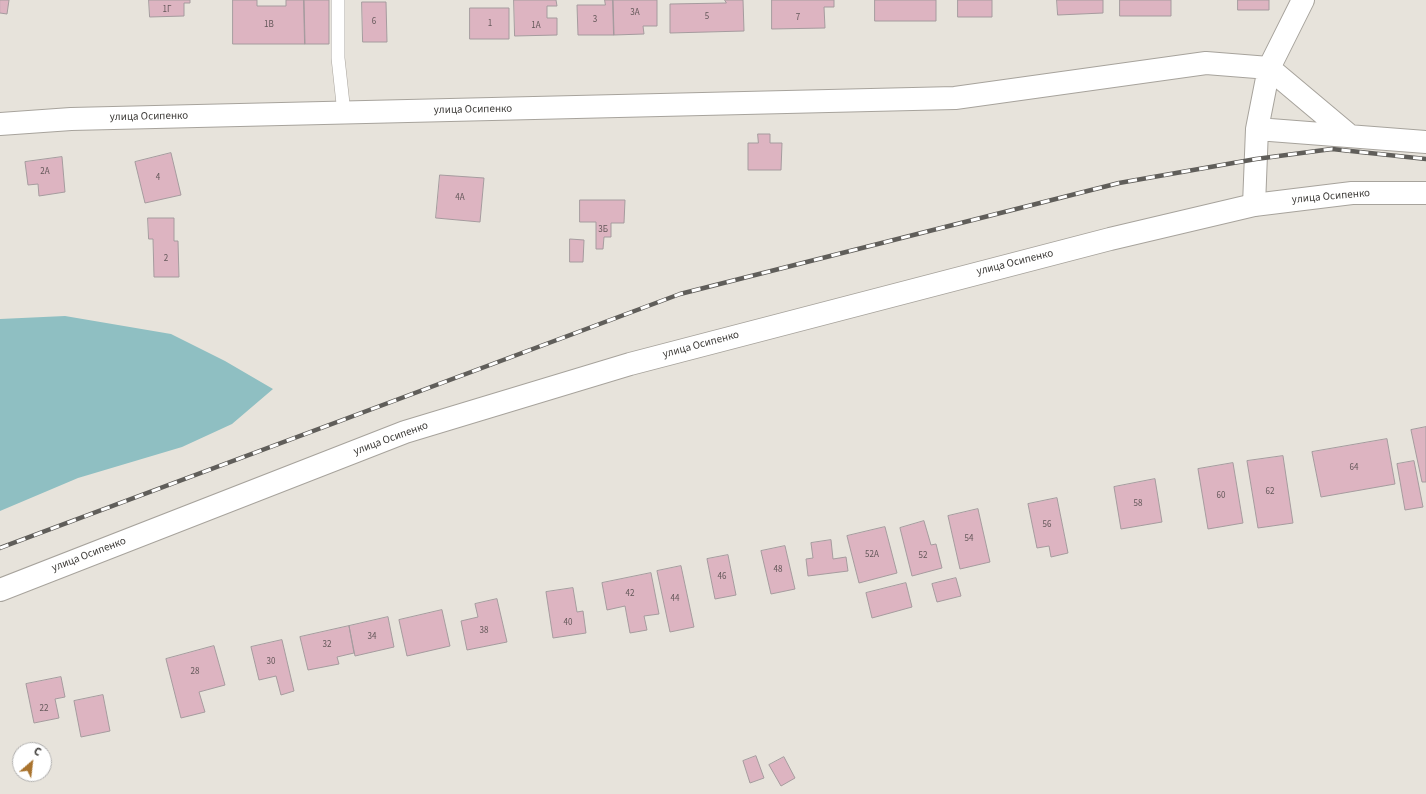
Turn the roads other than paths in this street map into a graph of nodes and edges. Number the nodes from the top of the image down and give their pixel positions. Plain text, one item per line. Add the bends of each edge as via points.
1 (338, 0) edge
2 (1303, 0) edge
3 (1269, 68) junction
4 (344, 113) junction
5 (0, 124) edge
6 (1257, 129) junction
7 (1350, 136) junction
8 (1426, 142) edge
9 (1426, 193) edge
10 (1254, 204) junction
11 (0, 590) edge

1 - 4 lane via 338,58
2 - 3 street
3 - 4 street, улица Осипенко via 1206,64 955,98
3 - 6 street
3 - 7 street
4 - 5 street, улица Осипенко via 71,119
6 - 7 street
6 - 10 street
7 - 8 street
9 - 10 street, улица Осипенко via 1352,193
10 - 11 street, улица Осипенко via 630,364 420,428

